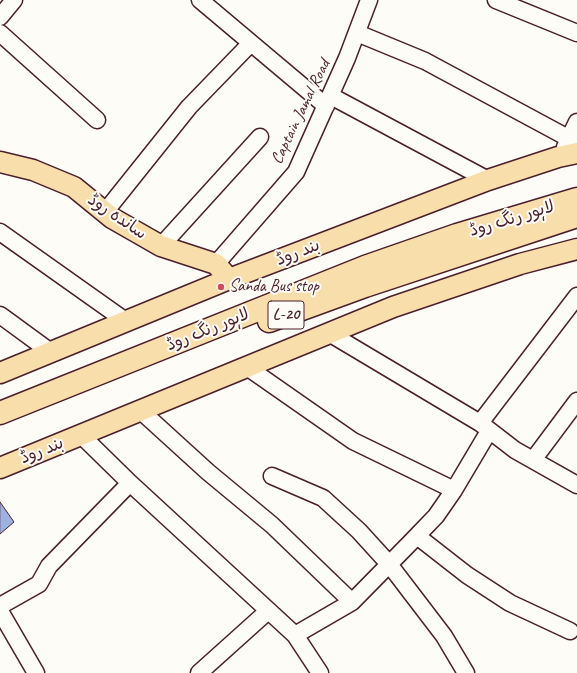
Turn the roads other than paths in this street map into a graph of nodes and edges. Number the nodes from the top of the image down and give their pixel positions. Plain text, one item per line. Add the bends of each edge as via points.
1 (14, 0) edge
2 (200, 0) edge
3 (368, 0) edge
4 (496, 0) edge
5 (0, 17) edge
6 (0, 33) edge
7 (577, 33) edge
8 (356, 34) junction
9 (251, 43) junction
10 (328, 101) junction
11 (97, 120) dead end
12 (577, 122) edge
13 (260, 137) dead end
14 (568, 150) edge
15 (0, 162) edge
16 (488, 180) junction
17 (577, 199) edge
18 (104, 212) junction
19 (577, 216) edge
20 (0, 232) edge
21 (161, 246) junction
22 (577, 249) edge
23 (216, 264) junction
24 (229, 279) junction
25 (577, 296) edge
26 (0, 315) edge
27 (127, 322) junction
28 (329, 333) junction
29 (52, 353) junction
30 (248, 367) junction
31 (0, 373) edge
32 (577, 401) edge
33 (141, 411) junction
34 (0, 414) edge
35 (484, 427) junction
36 (0, 429) edge
37 (82, 435) junction
38 (533, 460) junction
39 (0, 468) edge
40 (272, 476) dead end
41 (130, 483) junction
42 (577, 485) edge
43 (454, 490) junction
44 (417, 536) junction
45 (389, 564) junction
46 (352, 602) junction
47 (0, 606) edge
48 (0, 611) edge
49 (268, 611) junction
50 (570, 631) dead end
51 (295, 635) junction
52 (36, 673) edge
53 (199, 673) edge
54 (320, 673) edge
55 (466, 673) edge

1 - 5 street
2 - 9 street
3 - 8 street, Captain Jamal Road
4 - 7 street
6 - 11 street
8 - 10 street, Captain Jamal Road
8 - 14 street via 425,60
9 - 10 street
9 - 18 street via 189,107
10 - 16 street
10 - 23 street, Captain Jamal Road via 296,172
12 - 14 street
13 - 21 street
14 - 16 main road, بند روڈ
15 - 18 main road, ساندہ روڈ via 33,170 74,187
16 - 24 main road, بند روڈ
17 - 34 highway, لاہور رنگ روڈ / L-20 via 457,235 365,267
18 - 21 main road, ساندہ روڈ
19 - 36 highway, لاہور رنگ روڈ / L-20 via 365,286 258,325
20 - 27 street
21 - 23 main road, ساندہ روڈ
22 - 28 main road, بند روڈ via 520,264 392,307
23 - 24 main road
24 - 27 main road, بند روڈ
25 - 35 street
26 - 29 street
27 - 29 main road, بند روڈ
28 - 30 main road, بند روڈ
28 - 35 street
29 - 31 main road, بند روڈ
30 - 33 main road, بند روڈ
30 - 43 street via 353,441
32 - 38 street
33 - 37 main road, بند روڈ
33 - 46 street via 208,472 272,525
35 - 38 street
35 - 43 street
37 - 39 main road, بند روڈ
37 - 41 street
38 - 42 street
40 - 45 street via 323,498 359,531
41 - 47 street via 49,566 39,584
41 - 49 street
43 - 44 street via 436,516
44 - 45 street
44 - 50 street via 467,575 498,595
45 - 46 street
45 - 55 street via 444,636
46 - 51 street
48 - 52 street
49 - 51 street
49 - 53 street
51 - 54 street

